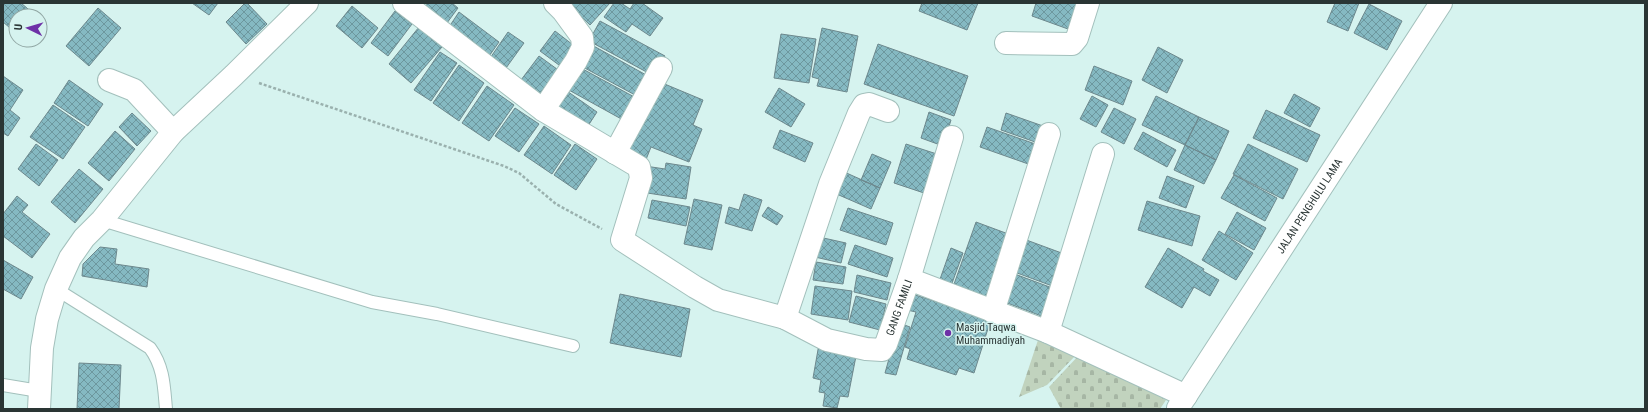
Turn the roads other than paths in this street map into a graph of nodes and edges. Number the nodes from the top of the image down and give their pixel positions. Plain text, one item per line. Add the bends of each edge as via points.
1 (307, 3) edge
2 (404, 3) edge
3 (556, 3) edge
4 (1088, 3) edge
5 (1441, 3) edge
6 (1006, 42) dead end
7 (661, 68) dead end
8 (109, 80) dead end
9 (543, 110) junction
10 (888, 111) dead end
11 (173, 132) junction
12 (1049, 134) dead end
13 (952, 137) dead end
14 (615, 153) junction
15 (1103, 154) dead end
16 (102, 220) junction
17 (909, 279) junction
18 (56, 289) junction
19 (993, 312) junction
20 (785, 318) junction
21 (1048, 332) junction
22 (573, 346) dead end
23 (3, 385) edge
24 (39, 400) edge
25 (1182, 403) edge
26 (166, 409) edge

1 - 11 street
2 - 9 street
3 - 9 street via 564,10 582,38 583,47
4 - 6 street via 1077,38 1072,44
5 - 25 street, JALAN PENGHULU LAMA
7 - 14 street
8 - 11 street via 134,90
9 - 14 street
10 - 20 street via 869,104 864,105 859,113 830,184
11 - 16 street
12 - 19 street
13 - 17 street
14 - 20 street, GANG FAMILI via 639,167 641,172 622,240 718,300
15 - 21 street
16 - 18 street via 84,238 70,258
16 - 22 lane via 372,302 437,314
17 - 19 street, GANG FAMILI
17 - 20 street, GANG FAMILI via 882,350 827,340
18 - 24 street via 43,341
18 - 26 lane via 150,348 159,361 162,372
19 - 21 street, GANG FAMILI
21 - 25 street, GANG FAMILI
23 - 24 lane

